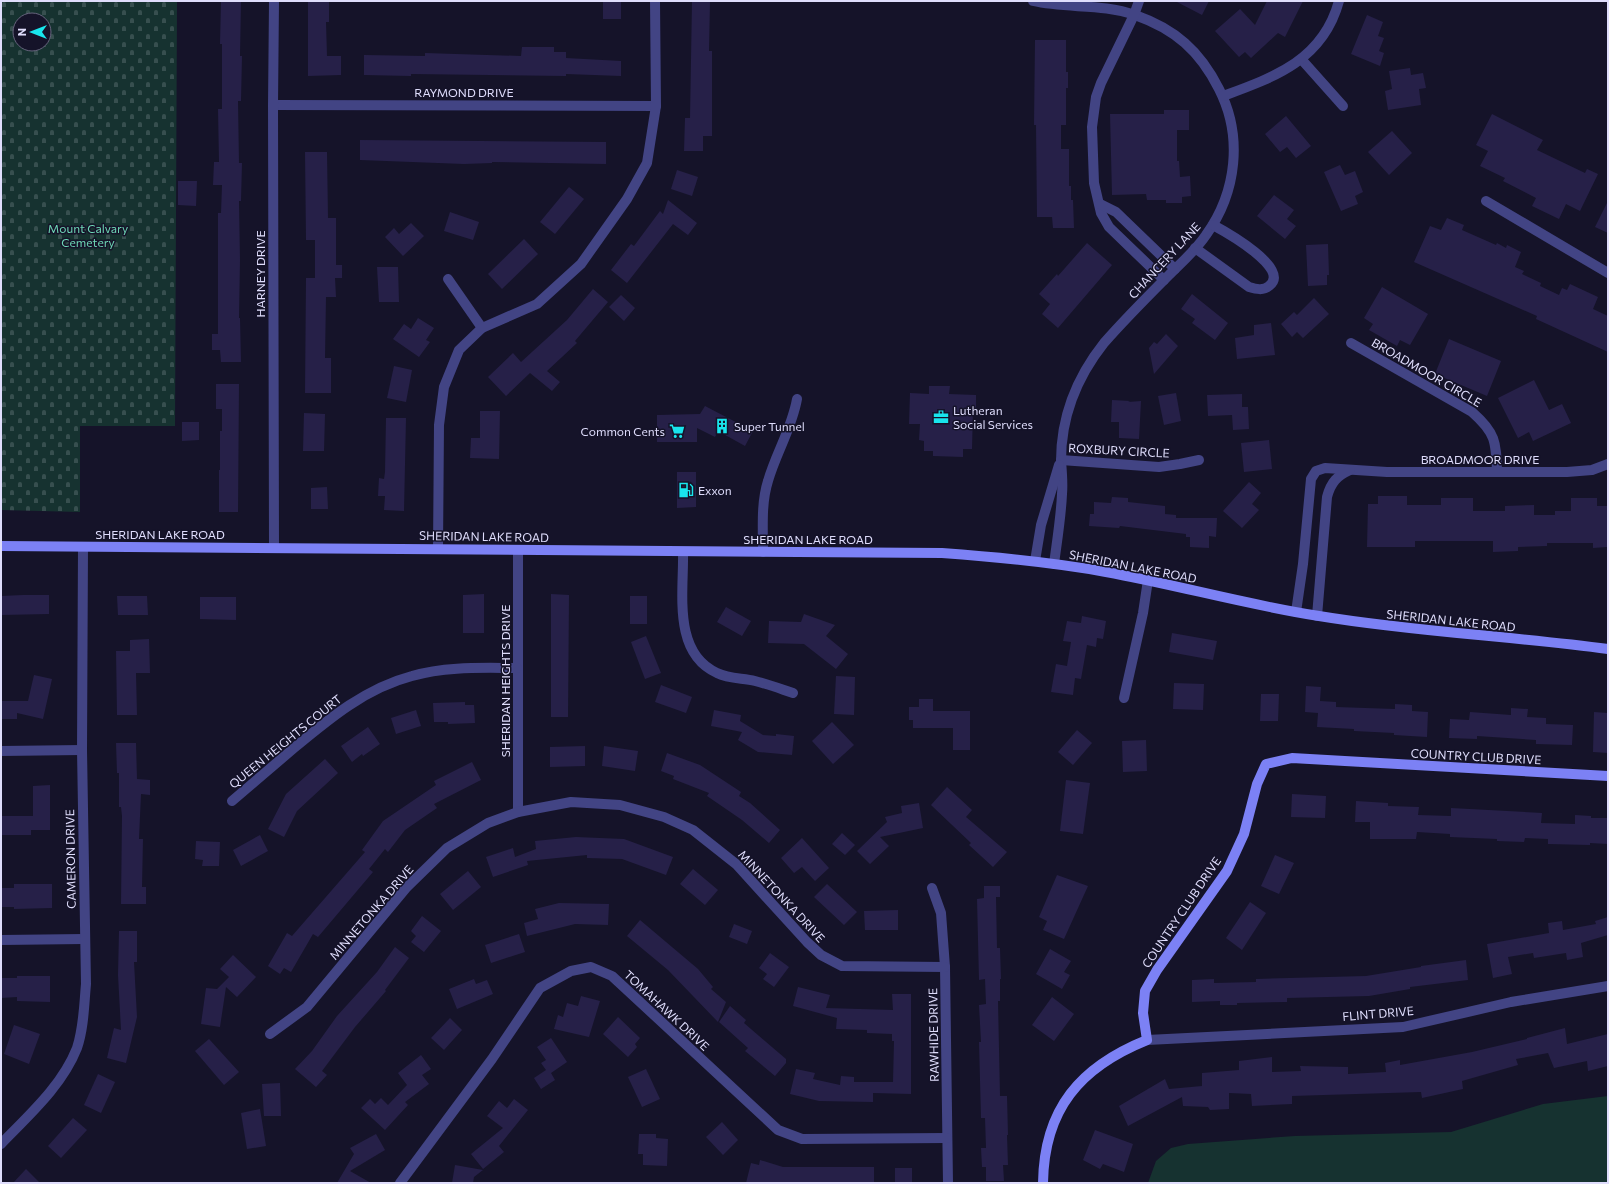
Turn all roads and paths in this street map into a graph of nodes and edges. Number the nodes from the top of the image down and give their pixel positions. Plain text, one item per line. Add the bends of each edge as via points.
1 (274, 1) edge
2 (655, 1) edge
3 (1033, 1) edge
4 (1139, 1) edge
5 (1339, 1) edge
6 (1134, 15) junction
7 (1302, 60) junction
8 (1223, 96) junction
9 (273, 105) junction
10 (656, 106) junction
11 (1343, 106) dead end
12 (1486, 201) dead end
13 (1100, 204) junction
14 (1213, 225) junction
15 (1196, 248) junction
16 (1175, 269) junction
17 (1608, 273) edge
18 (448, 279) dead end
19 (1164, 280) junction
20 (482, 328) junction
21 (1351, 343) dead end
22 (797, 399) dead end
23 (1061, 460) junction
24 (1199, 460) dead end
25 (1608, 464) edge
26 (1350, 470) junction
27 (1497, 472) junction
28 (1, 546) edge
29 (83, 546) junction
30 (274, 548) junction
31 (438, 549) junction
32 (518, 550) junction
33 (683, 552) junction
34 (763, 552) junction
35 (1035, 561) junction
36 (1054, 564) junction
37 (1148, 580) junction
38 (1296, 612) junction
39 (1317, 616) junction
40 (1608, 648) edge
41 (518, 668) junction
42 (794, 693) dead end
43 (1124, 698) dead end
44 (82, 750) junction
45 (1, 751) edge
46 (1608, 776) edge
47 (232, 801) dead end
48 (518, 812) junction
49 (932, 888) dead end
50 (84, 939) junction
51 (1, 940) edge
52 (945, 967) junction
53 (1608, 986) edge
54 (270, 1034) dead end
55 (1147, 1040) junction
56 (947, 1138) junction
57 (1, 1144) edge
58 (400, 1183) edge
59 (948, 1183) edge
60 (1043, 1183) edge

1 - 9 street, HARNEY DRIVE
2 - 10 street
3 - 6 street, CHANCERY LANE via 1053,5 1105,8
4 - 6 street
5 - 7 street via 1324,35
6 - 8 street, CHANCERY LANE via 1165,29 1192,48 1209,70
6 - 13 street via 1101,83 1093,110 1094,183
7 - 8 street via 1276,76
7 - 11 street
8 - 14 street, CHANCERY LANE via 1231,124 1234,158 1229,190
9 - 10 street, RAYMOND DRIVE
9 - 30 street, HARNEY DRIVE
10 - 20 street via 647,163 627,199 581,264 537,304
12 - 17 street
13 - 16 street via 1116,212
13 - 19 street via 1101,213 1110,227
14 - 15 street, CHANCERY LANE
14 - 15 street via 1268,263 1274,274 1270,286 1263,290 1249,287
15 - 16 street, CHANCERY LANE
16 - 19 street, CHANCERY LANE
18 - 20 street
19 - 23 street, CHANCERY LANE via 1104,343 1081,376 1068,413
20 - 31 street via 459,350 444,387 439,425
21 - 27 street, BROADMOOR CIRCLE via 1472,412 1484,422 1494,440
22 - 34 street via 792,420 768,481 763,519
23 - 24 street, ROXBURY CIRCLE via 1158,467
23 - 35 street, CHANCERY LANE via 1041,525
23 - 36 street, CHANCERY LANE via 1062,495
25 - 27 street, BROADMOOR DRIVE via 1580,471
26 - 27 street, BROADMOOR DRIVE
26 - 38 street, BROADMOOR DRIVE via 1321,469 1316,471 1311,479
26 - 39 street via 1334,480 1327,497
28 - 29 main road, SHERIDAN LAKE ROAD
29 - 30 main road, SHERIDAN LAKE ROAD
29 - 44 street, CAMERON DRIVE
30 - 31 main road, SHERIDAN LAKE ROAD
31 - 32 main road, SHERIDAN LAKE ROAD
32 - 33 main road, SHERIDAN LAKE ROAD
32 - 41 street, SHERIDAN HEIGHTS DRIVE
33 - 34 main road, SHERIDAN LAKE ROAD
33 - 42 street via 684,627 687,640 699,659 709,669 722,675
34 - 35 main road, SHERIDAN LAKE ROAD via 934,552
35 - 36 main road, SHERIDAN LAKE ROAD
36 - 37 main road, SHERIDAN LAKE ROAD
37 - 38 main road, SHERIDAN LAKE ROAD
37 - 43 street
38 - 39 main road, SHERIDAN LAKE ROAD
39 - 40 main road, SHERIDAN LAKE ROAD via 1427,631
41 - 47 street, QUEEN HEIGHTS COURT via 443,670 412,676 380,688 325,722
41 - 48 street, SHERIDAN HEIGHTS DRIVE
44 - 45 street
44 - 50 street, CAMERON DRIVE
46 - 55 main road, COUNTRY CLUB DRIVE via 1292,758 1266,764 1257,784 1244,834 1227,871 1157,970 1145,992 1143,1013
48 - 52 street, MINNETONKA DRIVE via 571,802 620,805 664,817 693,830 736,864 807,942 828,959 842,966
48 - 54 street, MINNETONKA DRIVE via 488,823 447,848 406,888 307,1007
49 - 52 street, RAWHIDE DRIVE via 941,913
50 - 51 street
50 - 57 street, CAMERON DRIVE via 84,1019 77,1047 66,1070 48,1094
52 - 56 street, RAWHIDE DRIVE
53 - 55 street, FLINT DRIVE via 1511,1002 1403,1027
55 - 60 main road via 1125,1049 1092,1070 1065,1101 1055,1119 1046,1147
56 - 58 street, TOMAHAWK DRIVE via 802,1139 778,1130 612,976 591,967 571,971 540,988 492,1059
56 - 59 street, RAWHIDE DRIVE

